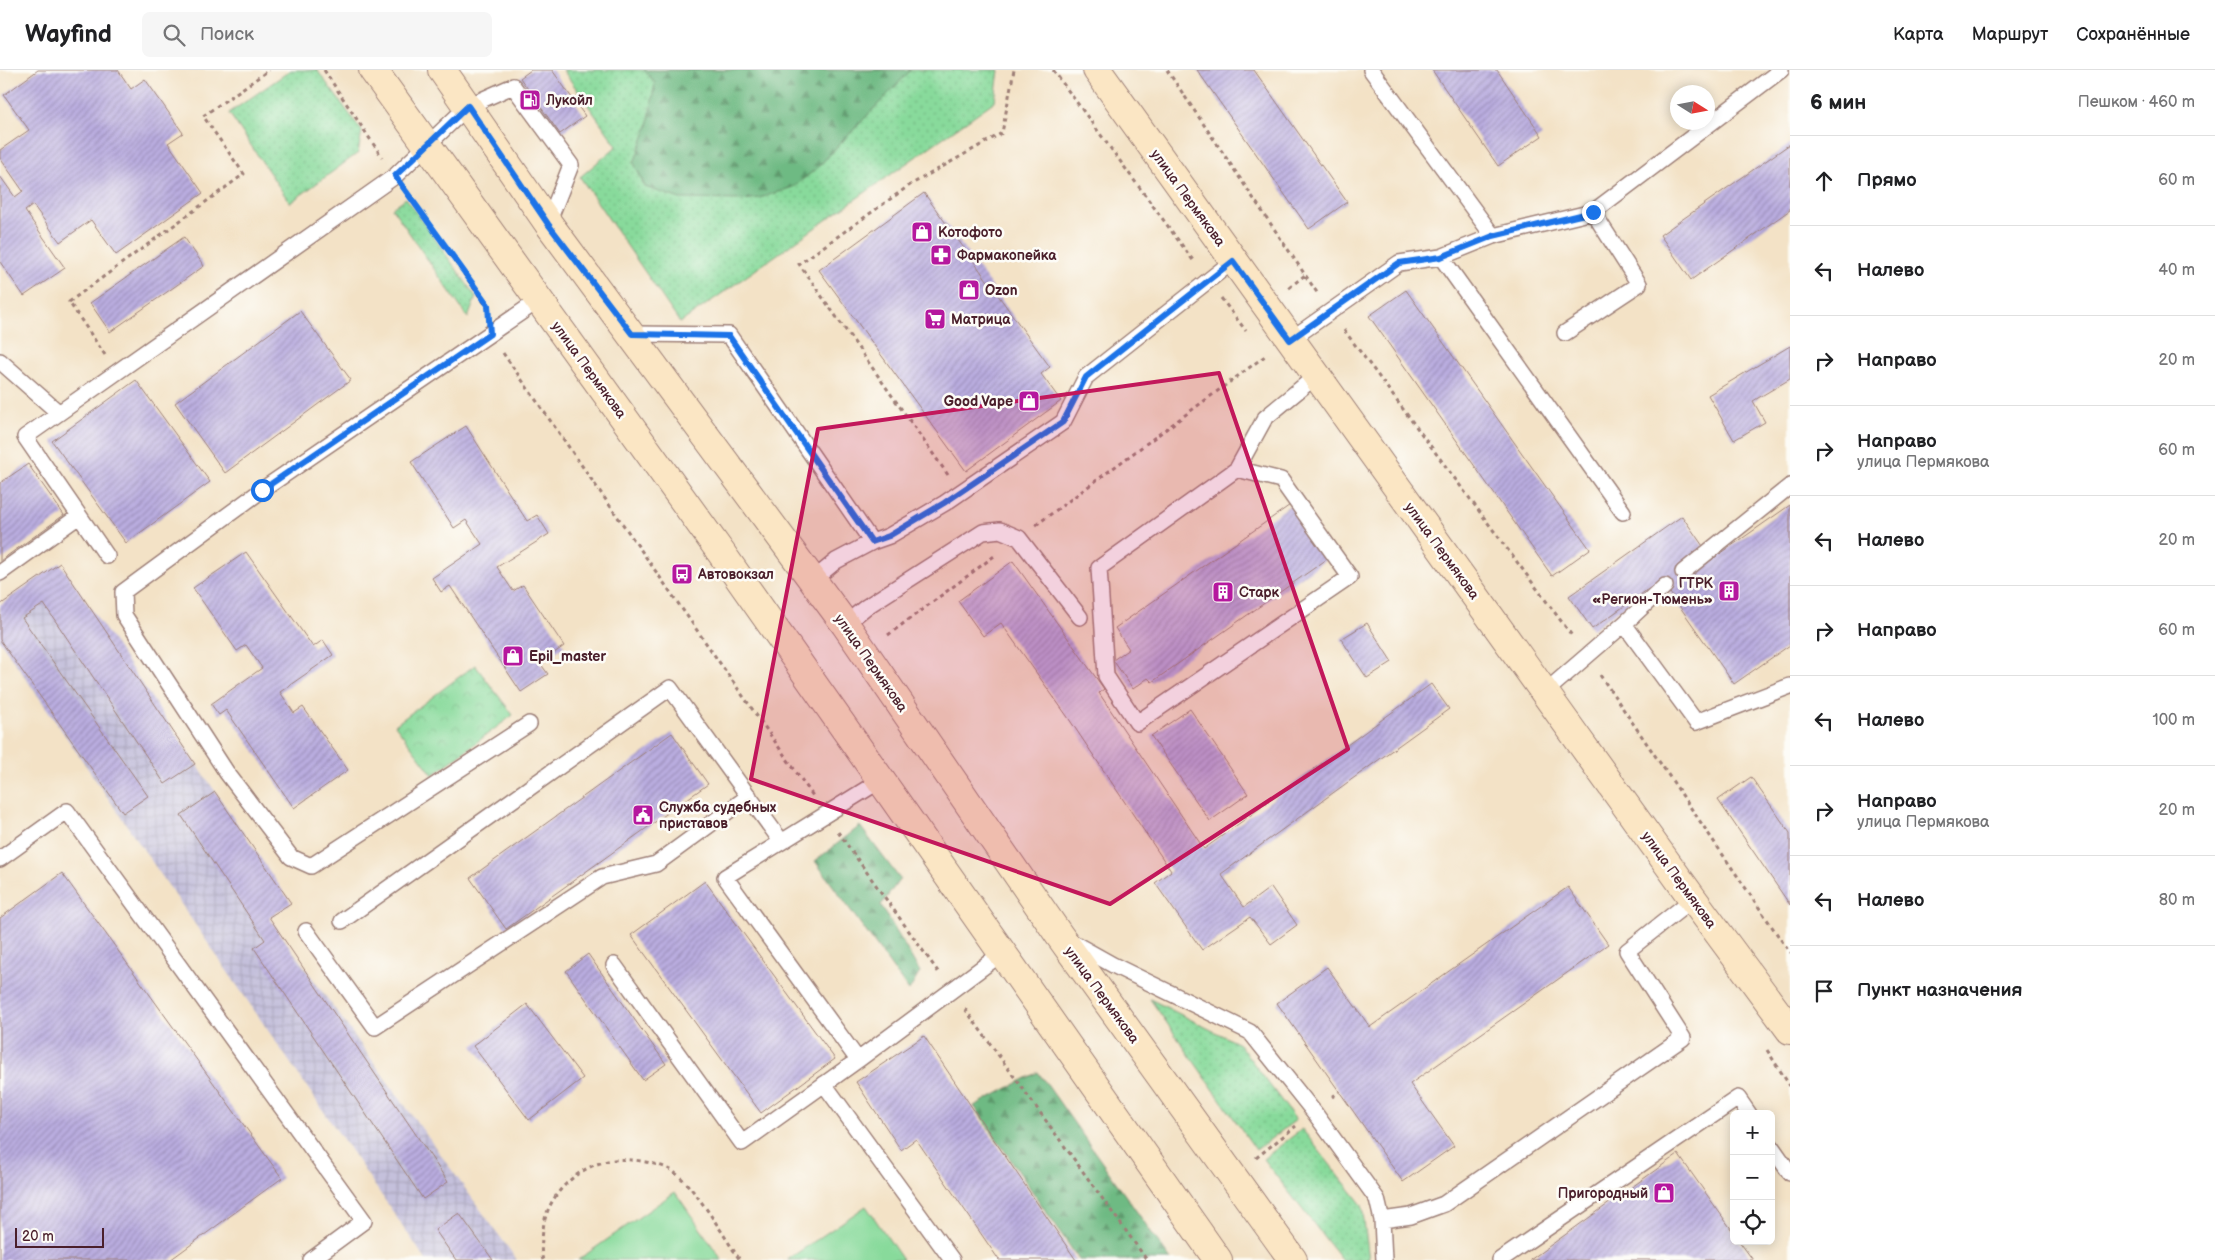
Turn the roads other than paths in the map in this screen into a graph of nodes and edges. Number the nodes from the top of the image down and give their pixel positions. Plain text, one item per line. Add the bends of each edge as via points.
1 (373, 70) edge
2 (442, 70) edge
3 (1097, 70) edge
4 (1371, 70) edge
5 (1781, 70) edge
6 (468, 106) junction
7 (428, 146) junction
8 (1593, 212) junction
9 (548, 224) junction
10 (1493, 236) junction
11 (1441, 257) junction
12 (1233, 261) junction
13 (539, 300) junction
14 (1565, 333) dead end
15 (632, 334) junction
16 (1290, 340) junction
17 (0, 360) edge
18 (1316, 376) junction
19 (59, 413) junction
20 (1237, 470) junction
21 (1790, 486) edge
22 (1623, 512) dead end
23 (79, 516) junction
24 (872, 542) junction
25 (107, 556) dead end
26 (1683, 572) dead end
27 (0, 573) edge
28 (813, 580) junction
29 (1665, 586) dead end
30 (1080, 618) dead end
31 (845, 624) junction
32 (1624, 624) junction
33 (1790, 686) edge
34 (1544, 693) junction
35 (529, 724) dead end
36 (881, 780) junction
37 (749, 796) junction
38 (781, 841) junction
39 (0, 859) edge
40 (1693, 899) junction
41 (342, 921) dead end
42 (306, 931) dead end
43 (1059, 935) junction
44 (1002, 953) junction
45 (614, 965) dead end
46 (1790, 1030) edge
47 (858, 1060) junction
48 (824, 1084) junction
49 (1746, 1110) edge
50 (1775, 1152) edge
51 (1790, 1173) edge
52 (1382, 1220) junction
53 (310, 1260) edge
54 (952, 1260) edge
55 (1218, 1260) edge
56 (1293, 1260) edge
57 (1384, 1260) edge
58 (1500, 1260) edge

1 - 7 main road, улица Пермякова
2 - 6 main road, улица Пермякова
3 - 12 main road, улица Пермякова
4 - 10 lane
5 - 8 lane
6 - 7 lane
6 - 9 main road, улица Пермякова
6 - 9 lane via 513,86 571,165
7 - 13 main road, улица Пермякова
7 - 19 lane via 395,176
8 - 10 lane
8 - 14 lane via 1639,284
9 - 15 main road, улица Пермякова
10 - 11 lane
11 - 16 lane via 1399,263
11 - 22 lane
12 - 16 main road, улица Пермякова
12 - 24 lane via 1086,377 1063,422 960,492 889,536
13 - 35 lane via 262,490 123,592 124,615 227,773 291,857 311,866
13 - 36 main road, улица Пермякова
15 - 24 lane via 729,336
15 - 28 main road, улица Пермякова
16 - 18 main road, улица Пермякова
17 - 19 lane
18 - 20 lane via 1265,418
18 - 34 main road, улица Пермякова
19 - 23 lane via 25,438
20 - 20 lane via 1099,568 1106,676 1137,723 1350,577 1281,480
21 - 26 lane
23 - 25 lane
23 - 27 lane
24 - 28 lane via 836,561
28 - 31 main road, улица Пермякова
29 - 32 lane
30 - 31 lane via 1019,538 1000,530 983,532
31 - 43 main road, улица Пермякова
32 - 33 lane via 1696,722
32 - 34 lane
34 - 40 main road, улица Пермякова
36 - 38 lane
36 - 44 main road, улица Пермякова
37 - 38 lane
37 - 41 lane via 670,688
37 - 42 lane via 656,864 602,877 375,1027
38 - 47 lane via 725,877
39 - 53 lane via 67,811 364,1221
40 - 46 main road, улица Пермякова
40 - 52 lane via 1627,951 1683,1038 1444,1204 1411,1216
43 - 52 lane via 1250,1032 1314,1112 1377,1199
43 - 56 main road, улица Пермякова
44 - 47 lane
44 - 55 main road, улица Пермякова
45 - 48 lane via 742,1143
47 - 48 lane
48 - 54 lane
49 - 58 lane via 1738,1098
50 - 51 lane
52 - 57 lane

